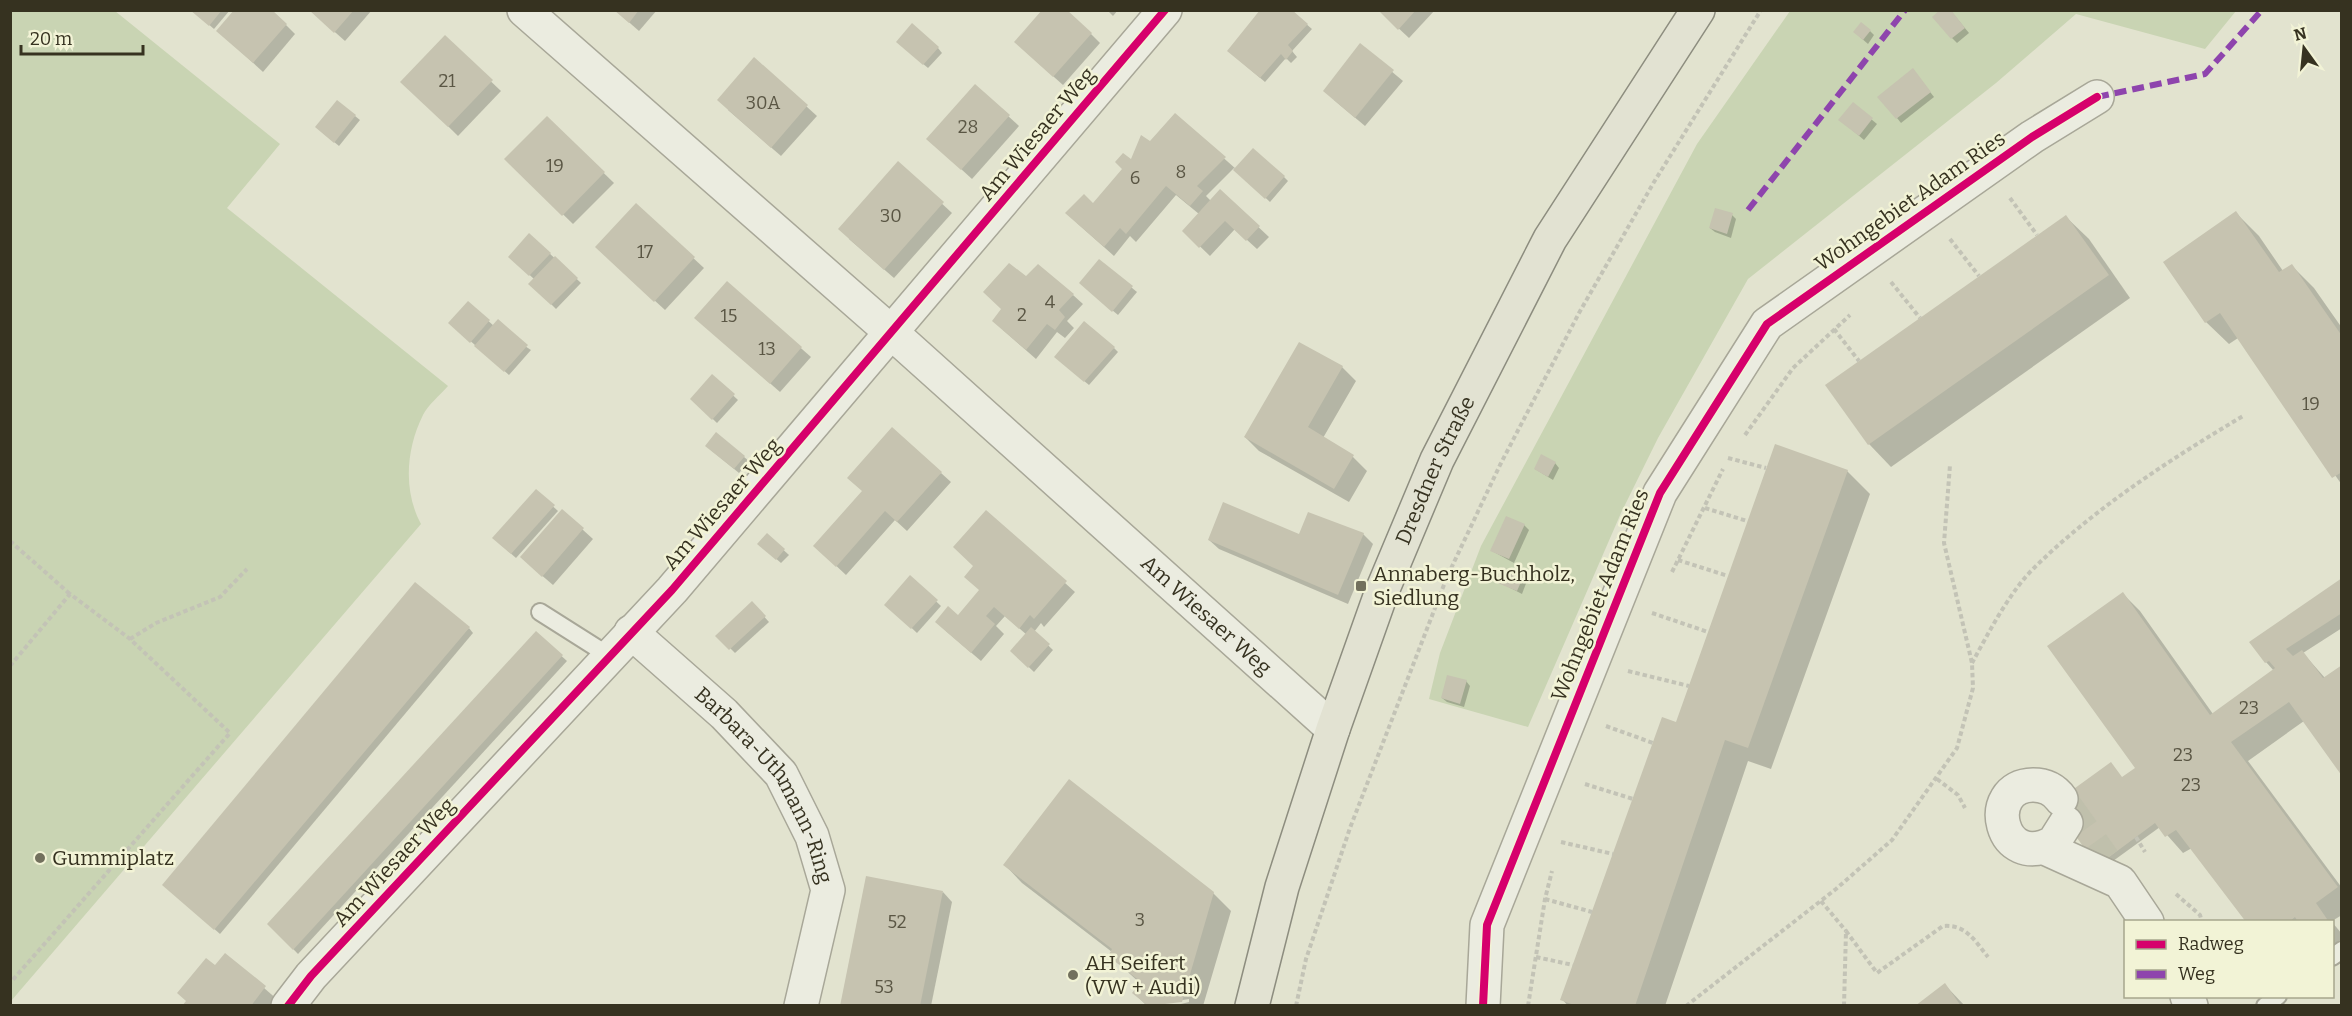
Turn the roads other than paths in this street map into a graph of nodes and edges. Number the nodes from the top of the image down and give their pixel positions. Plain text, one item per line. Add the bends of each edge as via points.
1 (524, 10) edge
2 (1165, 10) edge
3 (1698, 10) edge
4 (2097, 97) dead end
5 (892, 333) junction
6 (540, 612) dead end
7 (631, 632) junction
8 (611, 657) junction
9 (1333, 729) junction
10 (2045, 848) junction
11 (2146, 920) edge
12 (288, 1005) edge
13 (801, 1005) edge
14 (1252, 1005) edge
15 (1483, 1005) edge

1 - 5 street, Am Wiesaer Weg
2 - 5 street, Am Wiesaer Weg
3 - 9 main road, Dresdner Straße via 1550,239 1442,449 1382,591
4 - 15 street, Wohngebiet Adam Ries via 2032,137 1767,324 1660,493 1487,925
5 - 7 street, Am Wiesaer Weg via 672,590
5 - 9 street, Am Wiesaer Weg
6 - 8 lane
7 - 8 street, Am Wiesaer Weg
7 - 13 street, Barbara-Uthmann-Ring via 724,714 781,774 812,836 828,891
8 - 12 street, Am Wiesaer Weg
9 - 14 main road, Dresdner Straße via 1282,887
10 - 10 street via 2062,834 2063,811 2049,788 2018,788 2004,804 2001,815 2007,835 2024,848
10 - 11 street via 2112,871

